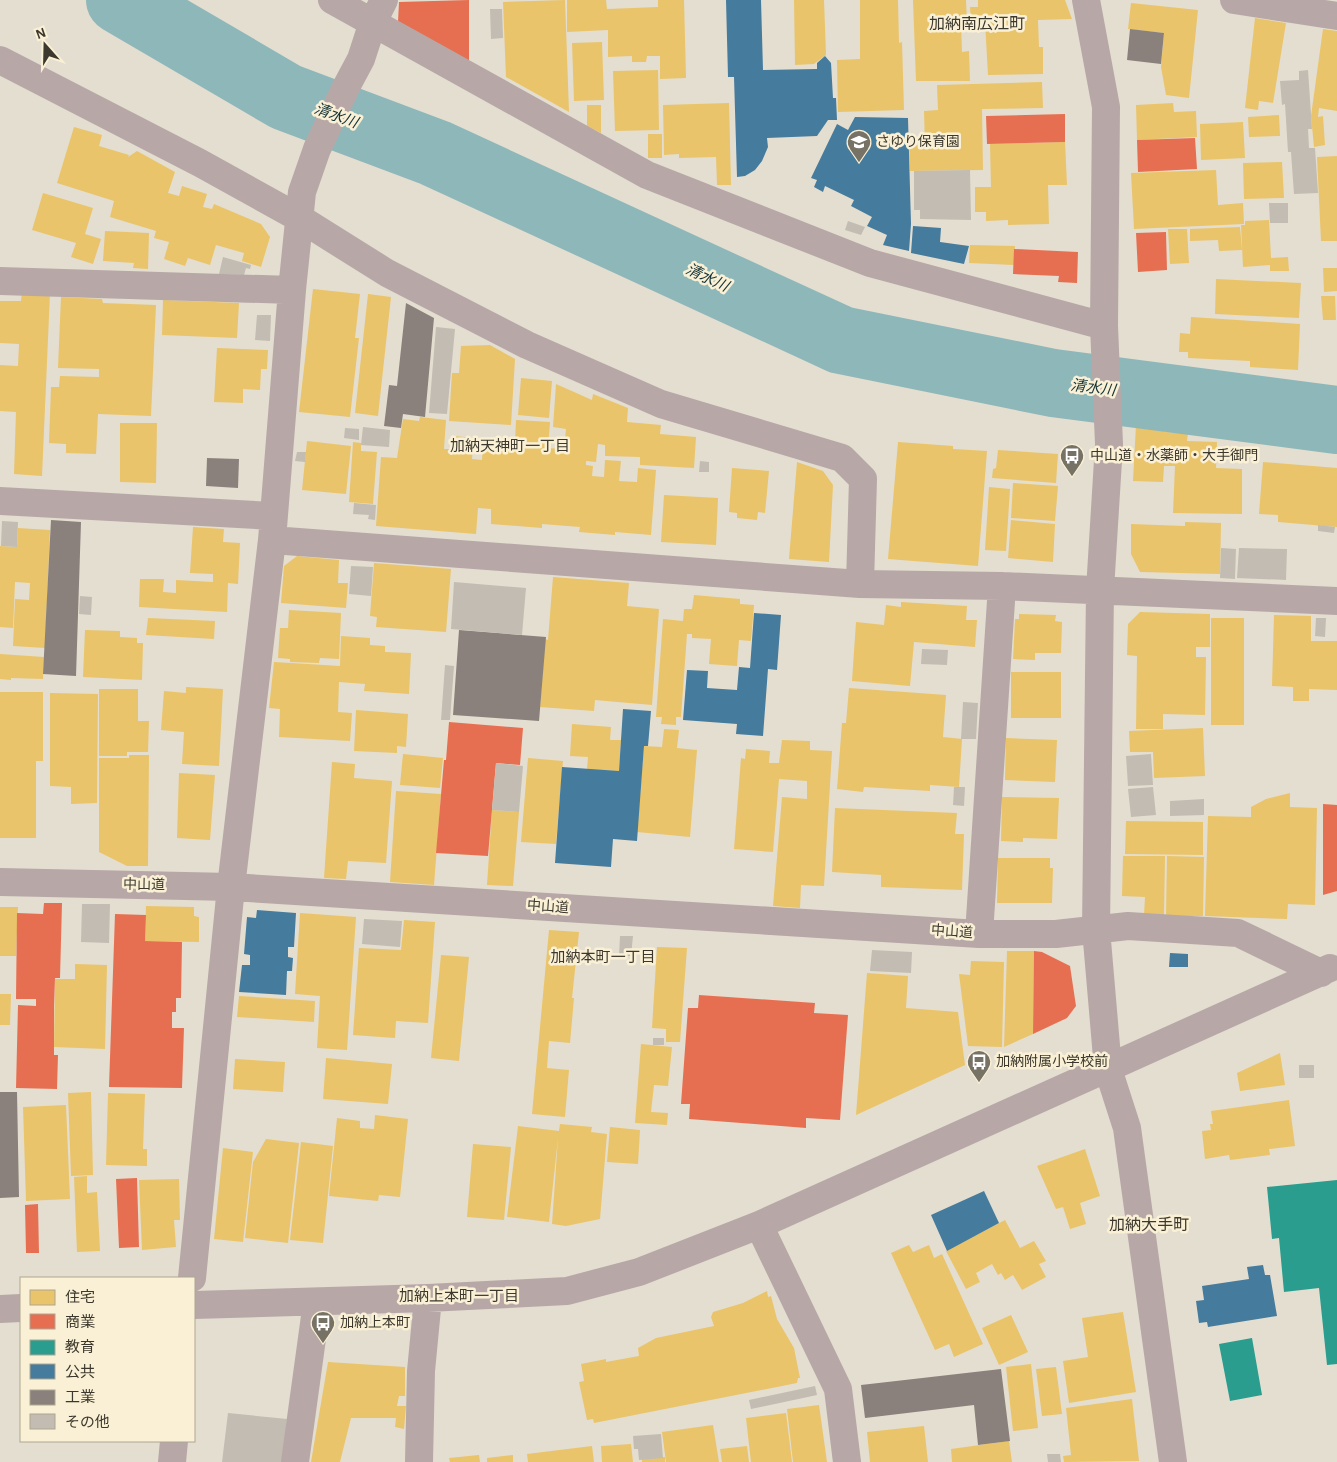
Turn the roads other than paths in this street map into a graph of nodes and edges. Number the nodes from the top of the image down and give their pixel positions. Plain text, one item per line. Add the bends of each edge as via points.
1 (332, 0) edge
2 (1086, 0) edge
3 (1234, 0) edge
4 (378, 11) edge
5 (1337, 16) edge
6 (0, 60) edge
7 (301, 219) junction
8 (0, 281) edge
9 (292, 290) junction
10 (1104, 326) junction
11 (0, 501) edge
12 (273, 528) junction
13 (860, 584) junction
14 (1002, 586) junction
15 (1100, 590) junction
16 (1337, 601) edge
17 (0, 882) edge
18 (231, 887) junction
19 (1096, 929) junction
20 (979, 934) junction
21 (1329, 969) edge
22 (1108, 1069) junction
23 (759, 1225) junction
24 (192, 1277) edge
25 (428, 1298) junction
26 (317, 1302) junction
27 (195, 1305) edge
28 (0, 1308) edge
29 (20, 1308) edge
30 (174, 1442) edge
31 (172, 1462) edge
32 (295, 1462) edge
33 (419, 1462) edge
34 (847, 1462) edge
35 (1173, 1462) edge

1 - 4 street
2 - 10 street via 1106,107
3 - 5 street
4 - 7 street via 361,59 317,149 302,192
4 - 10 street via 647,176 870,263
6 - 7 street
7 - 9 street
7 - 13 street via 387,273 527,345 662,404 842,458 863,479
8 - 9 street
9 - 12 street
10 - 15 street via 1109,440
11 - 12 street
12 - 13 street
12 - 18 street
13 - 14 street
14 - 15 street
14 - 20 street
15 - 16 street
15 - 19 street
17 - 18 street, 中山道
18 - 20 street, 中山道
18 - 24 street
19 - 20 street, 中山道 via 1056,934
19 - 21 street, 中山道 via 1128,926 1238,933
19 - 22 street
21 - 22 street
22 - 23 street
22 - 35 street via 1127,1128
23 - 25 street via 639,1272 567,1291
23 - 34 street via 838,1388
25 - 26 street
25 - 33 street via 421,1371
26 - 27 street
26 - 32 street
28 - 29 street
30 - 31 street

